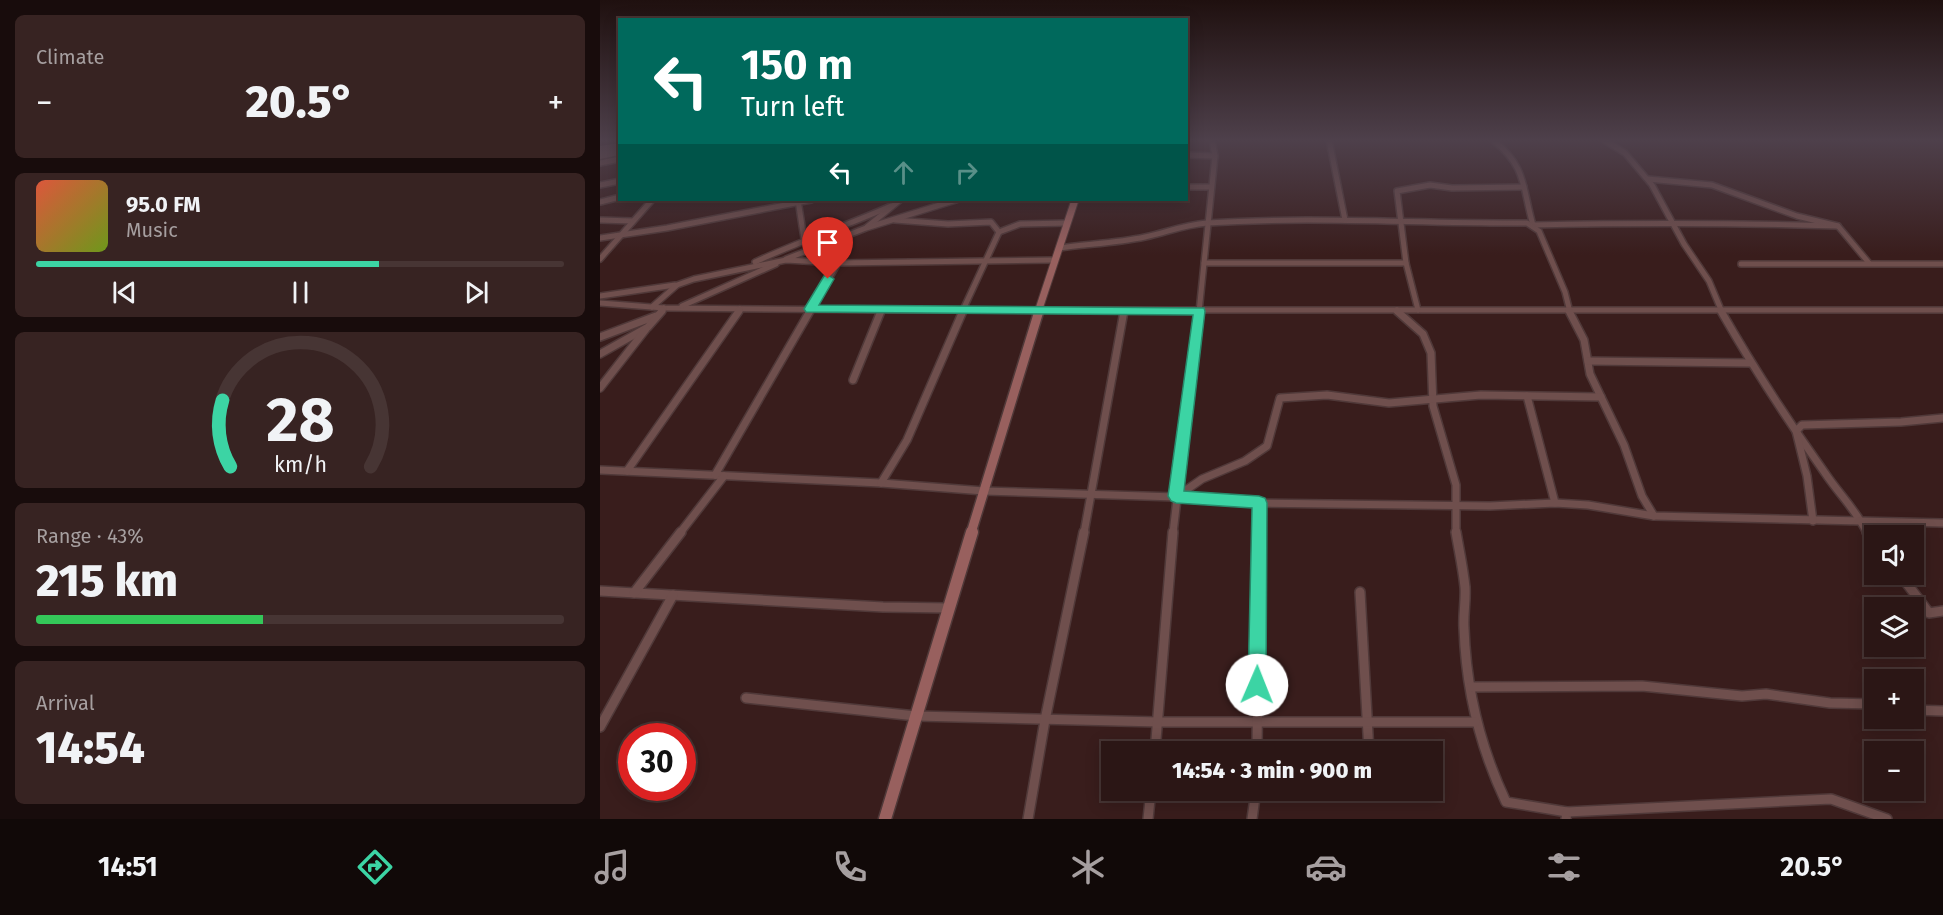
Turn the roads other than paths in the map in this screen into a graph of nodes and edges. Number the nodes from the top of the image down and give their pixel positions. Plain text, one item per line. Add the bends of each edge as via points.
1 (1211, 178) edge
2 (1337, 178) edge
3 (1521, 178) edge
4 (1648, 179) joint
5 (618, 181) edge
6 (600, 184) edge
7 (1188, 187) edge
8 (1210, 187) junction
9 (1524, 187) junction
10 (618, 198) edge
11 (651, 201) edge
12 (799, 201) edge
13 (898, 201) edge
14 (953, 201) edge
15 (1075, 201) edge
16 (600, 202) edge
17 (891, 206) junction
18 (600, 220) edge
19 (895, 220) junction
20 (1345, 220) junction
21 (633, 221) junction
22 (1674, 222) junction
23 (1067, 223) junction
24 (1208, 223) junction
25 (1402, 223) junction
26 (1533, 225) junction
27 (1838, 226) junction
28 (866, 228) junction
29 (999, 232) junction
30 (622, 234) junction
31 (600, 238) edge
32 (804, 240) junction
33 (1059, 248) junction
34 (811, 249) junction
35 (600, 259) edge
36 (786, 260) junction
37 (1055, 260) junction
38 (985, 261) junction
39 (838, 263) junction
40 (1204, 263) junction
41 (1406, 263) junction
42 (1869, 263) junction
43 (1741, 264) dead end
44 (1943, 264) edge
45 (744, 267) junction
46 (677, 285) junction
47 (600, 296) edge
48 (600, 303) edge
49 (652, 307) junction
50 (680, 307) junction
51 (664, 308) junction
52 (740, 309) junction
53 (810, 309) junction
54 (881, 310) junction
55 (963, 310) junction
56 (1039, 310) junction
57 (1124, 310) junction
58 (1397, 310) junction
59 (1418, 310) junction
60 (1569, 310) junction
61 (1721, 310) junction
62 (1943, 310) edge
63 (1199, 311) junction
64 (656, 316) junction
65 (648, 327) junction
66 (600, 337) edge
67 (600, 354) edge
68 (1588, 361) junction
69 (1751, 363) junction
70 (853, 380) dead end
71 (600, 388) edge
72 (1527, 396) junction
73 (1433, 397) junction
74 (1601, 397) junction
75 (1943, 418) edge
76 (1796, 431) junction
77 (600, 470) edge
78 (627, 471) junction
79 (719, 476) junction
80 (881, 483) junction
81 (984, 491) junction
82 (1092, 494) junction
83 (1176, 496) junction
84 (1259, 503) junction
85 (1555, 503) junction
86 (1457, 505) junction
87 (1654, 516) junction
88 (1813, 521) junction
89 (1862, 522) junction
90 (1943, 523) edge
91 (1864, 526) edge
92 (1908, 585) edge
93 (600, 591) edge
94 (1360, 592) dead end
95 (634, 593) junction
96 (673, 595) junction
97 (949, 608) junction
98 (1943, 611) edge
99 (1471, 687) junction
100 (746, 698) dead end
101 (1864, 704) edge
102 (1924, 710) edge
103 (1943, 711) edge
104 (916, 716) junction
105 (1045, 720) junction
106 (1159, 722) junction
107 (1257, 722) junction
108 (1366, 722) junction
109 (1475, 722) junction
110 (600, 727) edge
111 (1156, 741) edge
112 (1257, 741) edge
113 (1368, 741) edge
114 (1150, 801) edge
115 (1254, 801) edge
116 (1566, 816) edge
117 (885, 819) edge
118 (1028, 819) edge
119 (1148, 819) edge
120 (1252, 819) edge
121 (1887, 819) edge

1 - 8 street
2 - 20 street
3 - 9 street
4 - 22 street
4 - 27 street via 1712,184 1797,216
5 - 6 street
7 - 8 street
8 - 24 street
9 - 25 street via 1401,189 1397,191
9 - 26 street
10 - 16 street
11 - 21 street
12 - 30 street
12 - 32 street
13 - 17 street
14 - 19 street
15 - 23 street
17 - 28 street
17 - 32 street
18 - 21 street
19 - 28 street
19 - 29 street via 991,222
20 - 24 street
20 - 25 street
21 - 30 street
22 - 26 street
22 - 27 street
22 - 61 street via 1709,281
23 - 29 street via 1020,224
23 - 33 street
24 - 33 street via 1178,226 1145,237
24 - 40 street
25 - 26 street
25 - 41 street
26 - 60 street via 1565,292
27 - 42 street
28 - 34 street
29 - 38 street
30 - 31 street
30 - 35 street
32 - 34 street
32 - 45 street
33 - 37 street
34 - 36 street
36 - 39 street
36 - 45 street
36 - 50 street
37 - 38 street
37 - 56 street
38 - 39 street
38 - 55 street
39 - 53 street
40 - 41 street
40 - 63 street
41 - 59 street
42 - 43 street
42 - 44 street
45 - 46 street
46 - 47 street
46 - 49 street
48 - 49 street
49 - 51 street
50 - 51 street
50 - 52 street
51 - 64 street
52 - 53 street
52 - 78 street
53 - 54 street
53 - 79 street
54 - 55 street
54 - 70 street
55 - 56 street
55 - 80 street via 907,440
56 - 57 street
56 - 81 street
57 - 63 street
57 - 82 street
58 - 59 street
58 - 63 street
58 - 73 street via 1429,340
59 - 60 street
60 - 61 street
60 - 68 street via 1584,340
61 - 62 street
61 - 69 street
63 - 83 street
64 - 65 street
64 - 66 street
65 - 67 street
65 - 71 street
68 - 69 street
68 - 74 street
69 - 76 street
72 - 73 street
72 - 74 street
72 - 85 street
73 - 83 street via 1389,403 1327,395 1280,398 1267,446
73 - 86 street via 1456,485
74 - 87 street
75 - 76 street via 1802,425
76 - 88 street
76 - 89 street
77 - 78 street
78 - 79 street
79 - 80 street
79 - 95 street
80 - 81 street
81 - 82 street
81 - 97 street
82 - 83 street
82 - 105 street
83 - 84 street
83 - 106 street
84 - 86 street
84 - 107 street
85 - 86 street
85 - 87 street
86 - 99 street via 1455,521 1466,594 1463,628
87 - 88 street
88 - 89 street
89 - 90 street
89 - 91 street
92 - 98 street via 1929,613
93 - 95 street
94 - 108 street
95 - 96 street
96 - 97 street
96 - 110 street
97 - 104 street
99 - 101 street via 1642,686
99 - 109 street
100 - 104 street
102 - 103 street
104 - 105 street
104 - 117 street
105 - 106 street
105 - 118 street
106 - 107 street
106 - 111 street
107 - 108 street
107 - 112 street
108 - 109 street
108 - 113 street
109 - 116 street via 1490,773 1506,802
114 - 119 street
115 - 120 street
116 - 121 street via 1831,799

